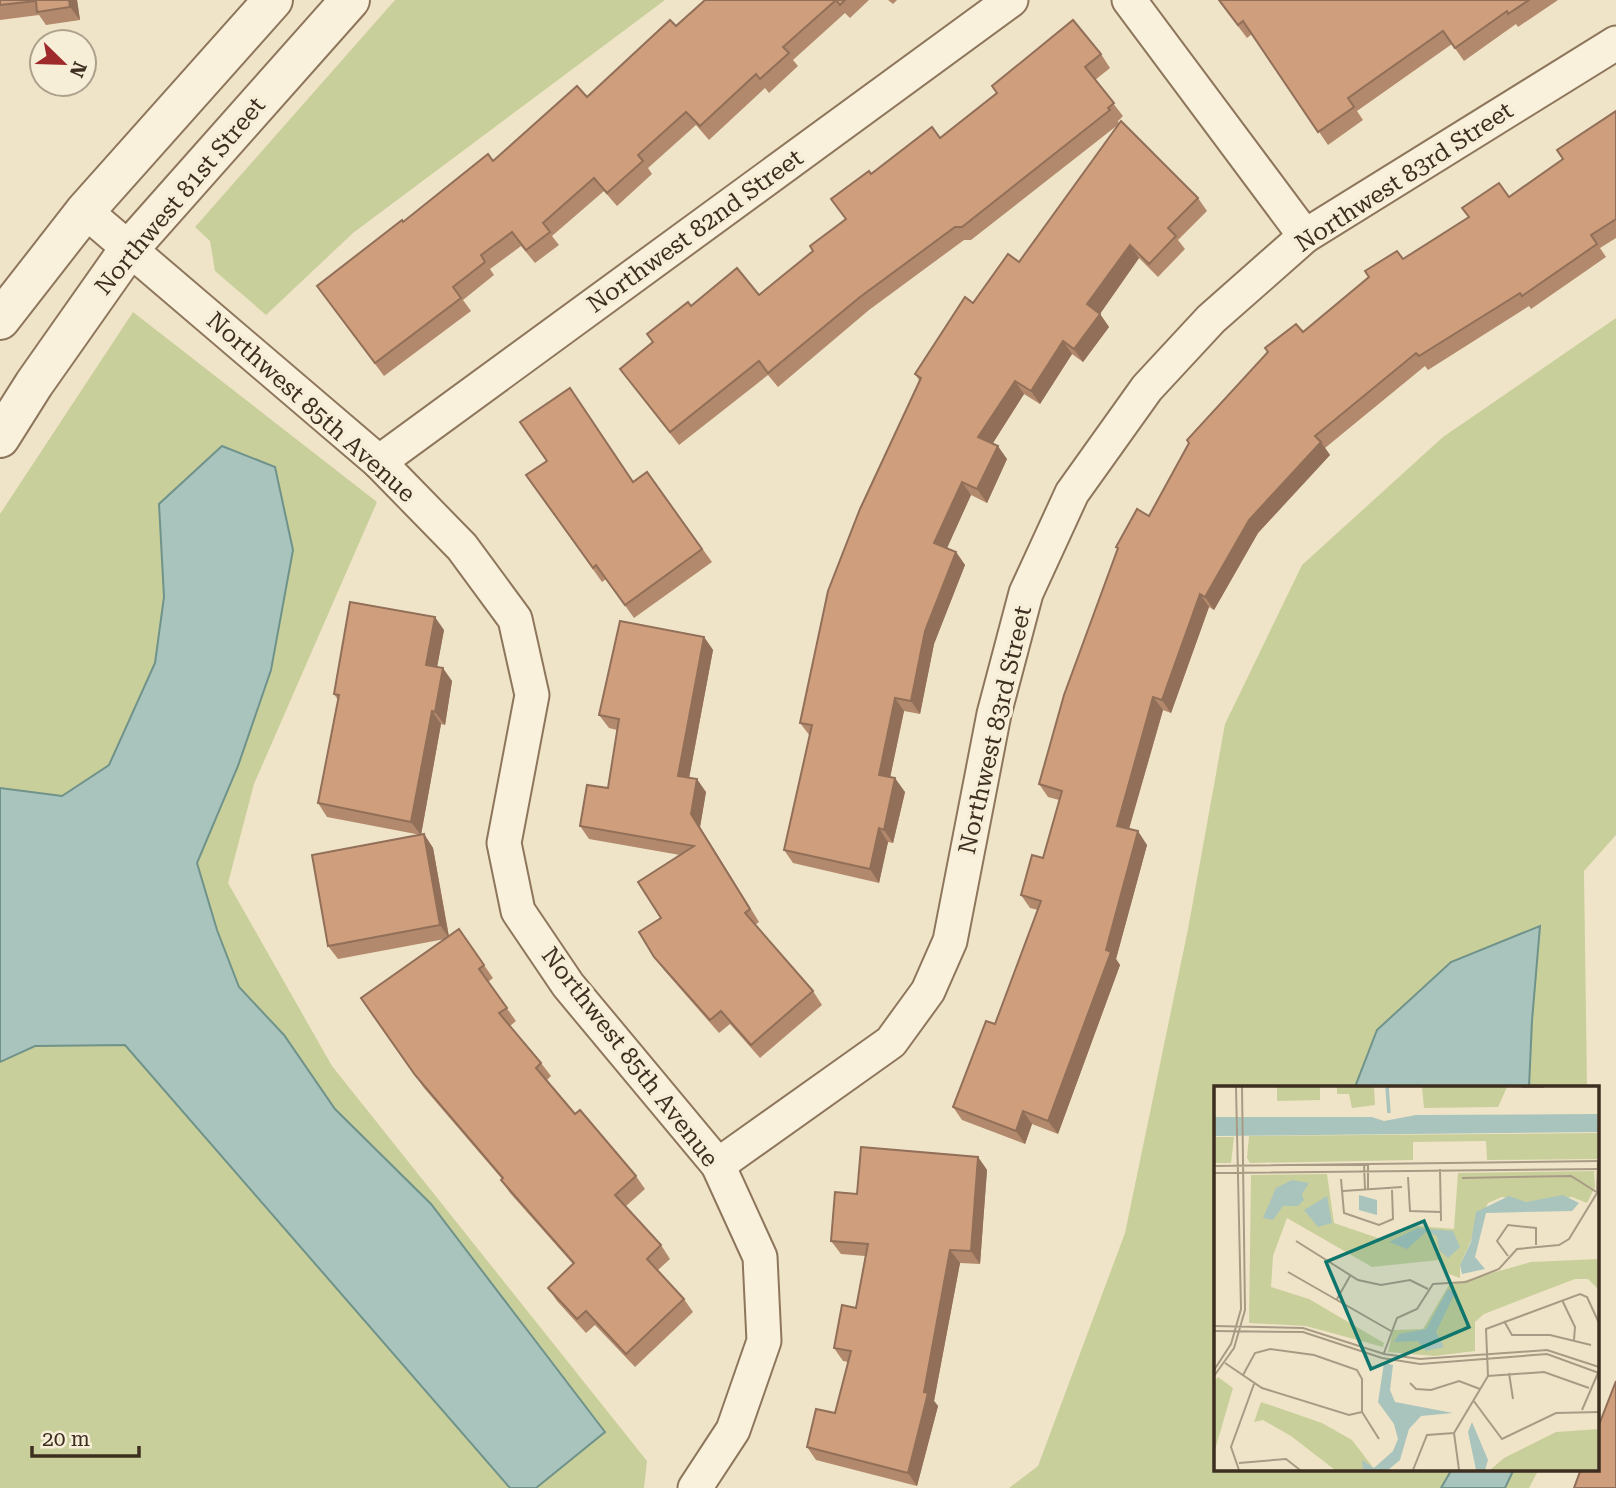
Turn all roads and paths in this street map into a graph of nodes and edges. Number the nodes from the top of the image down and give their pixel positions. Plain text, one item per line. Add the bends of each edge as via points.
1 (273, 0) edge
2 (350, 0) edge
3 (1011, 0) edge
4 (1129, 0) edge
5 (1616, 43) edge
6 (85, 211) junction
7 (1305, 236) junction
8 (129, 249) junction
9 (0, 320) edge
10 (0, 438) edge
11 (379, 462) junction
12 (718, 1165) junction
13 (695, 1488) edge

1 - 6 street
2 - 8 street, Northwest 81st Street
3 - 11 street, Northwest 82nd Street
4 - 7 street
5 - 7 street, Northwest 83rd Street
6 - 8 street, Northwest 85th Avenue
6 - 9 street
7 - 12 street, Northwest 83rd Street via 1211,318 1147,388 1072,493 1026,593 994,714 950,941 928,991 891,1042
8 - 10 street, Northwest 81st Street
8 - 11 street, Northwest 85th Avenue
11 - 12 street, Northwest 85th Avenue via 462,547 515,619 532,695 504,843 518,911 568,985
12 - 13 street, Northwest 85th Avenue via 760,1257 764,1341 733,1430

